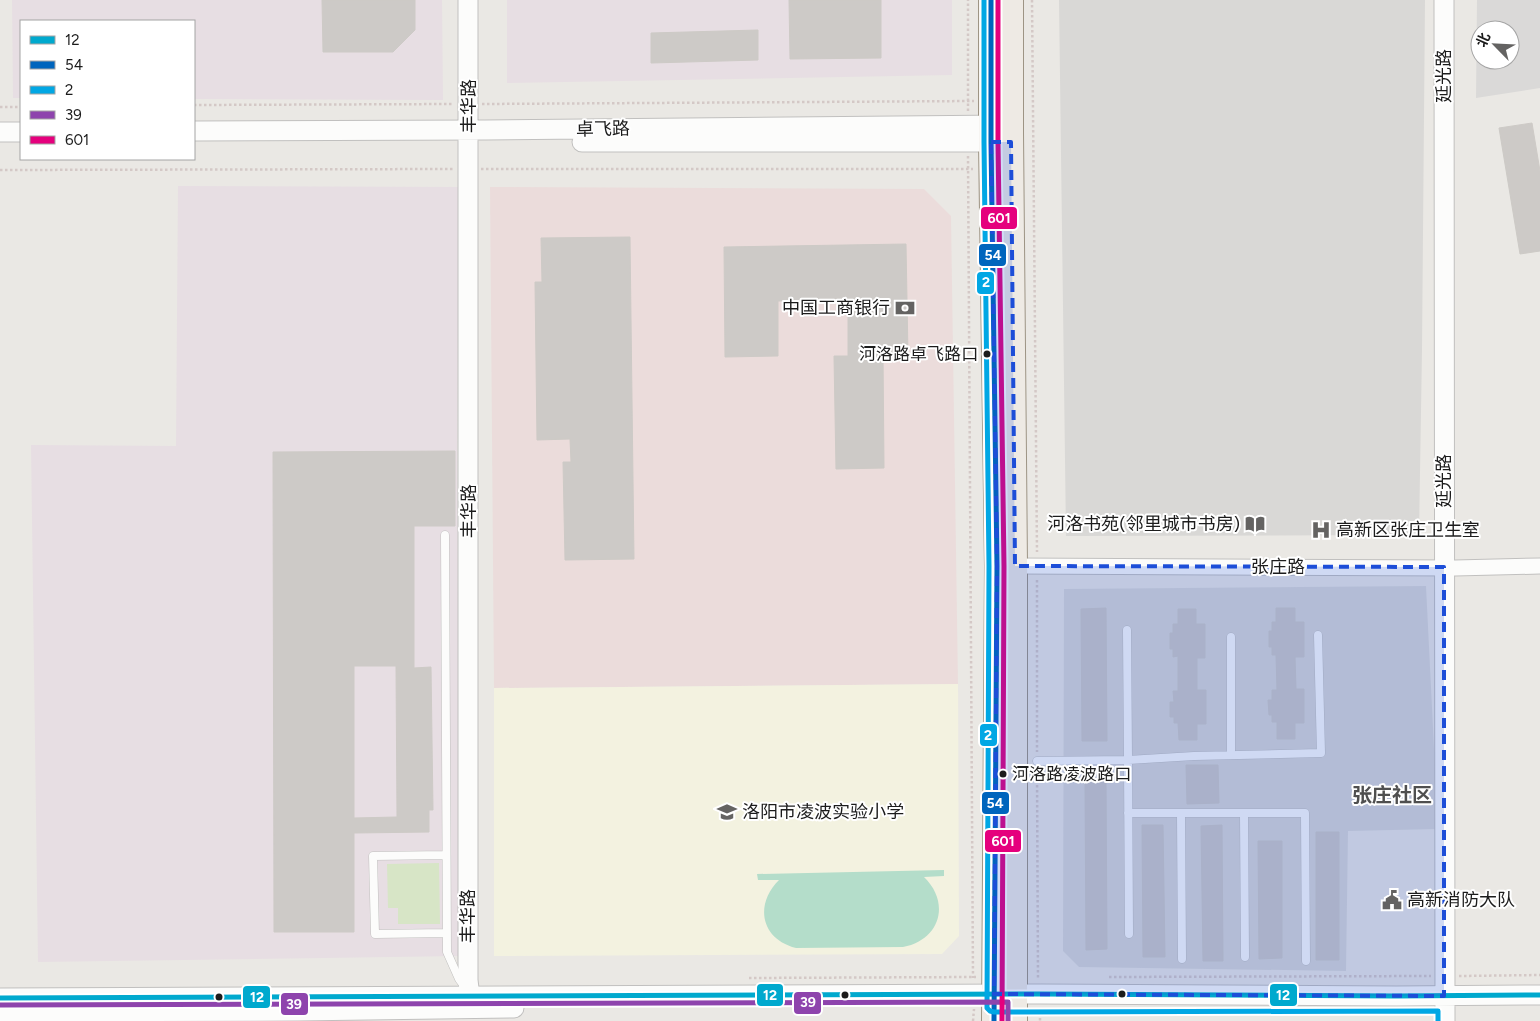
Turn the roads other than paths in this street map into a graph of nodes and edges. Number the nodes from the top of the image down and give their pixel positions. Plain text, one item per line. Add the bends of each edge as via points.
1 (468, 0) edge
2 (477, 0) edge
3 (990, 0) edge
4 (1011, 0) edge
5 (1444, 0) edge
6 (1455, 0) edge
7 (1001, 101) junction
8 (473, 104) junction
9 (195, 131) edge
10 (0, 132) edge
11 (20, 132) edge
12 (990, 134) junction
13 (473, 136) junction
14 (0, 143) edge
15 (20, 143) edge
16 (195, 143) edge
17 (1001, 169) junction
18 (445, 535) dead end
19 (1026, 566) junction
20 (1540, 566) edge
21 (1450, 568) junction
22 (1127, 630) dead end
23 (1318, 635) dead end
24 (1231, 637) dead end
25 (1231, 755) junction
26 (1128, 760) junction
27 (1037, 762) road end
28 (1181, 813) junction
29 (1244, 813) junction
30 (1128, 814) junction
31 (446, 854) junction
32 (446, 933) junction
33 (1129, 934) dead end
34 (1245, 957) dead end
35 (1182, 959) dead end
36 (1306, 961) dead end
37 (1540, 995) edge
38 (0, 998) edge
39 (1540, 1002) edge
40 (1040, 1006) edge
41 (994, 1007) edge
42 (1450, 1007) edge
43 (475, 1008) edge
44 (0, 1012) edge

1 - 8 street, 丰华路
2 - 8 street, 丰华路
3 - 7 main road
4 - 7 main road
5 - 21 street, 延光路
6 - 21 street, 延光路
7 - 12 main road
8 - 13 street, 丰华路
9 - 13 street, 卓飞路
10 - 11 street
12 - 13 street, 卓飞路
12 - 17 main road
13 - 16 street, 卓飞路
13 - 43 street, 丰华路 via 478,980
14 - 15 street
17 - 19 main road
17 - 41 main road
18 - 31 lane
19 - 21 street, 张庄路
19 - 41 main road
20 - 21 street, 张庄路
21 - 42 street, 延光路
22 - 26 lane
23 - 25 lane via 1321,753
24 - 25 lane
25 - 26 lane
26 - 27 lane
26 - 30 lane
28 - 29 lane
28 - 30 lane
28 - 35 lane
29 - 34 lane
29 - 36 lane via 1305,813
30 - 33 lane
31 - 32 lane
31 - 32 lane via 373,856 374,934
32 - 43 lane via 447,952
37 - 42 street
38 - 43 street
39 - 42 street
40 - 41 street
40 - 42 street
41 - 43 street
43 - 44 street

